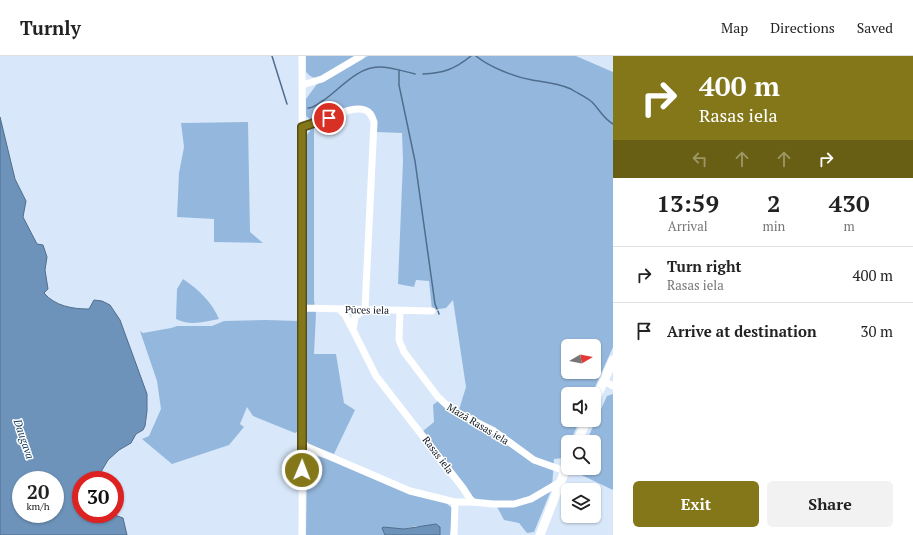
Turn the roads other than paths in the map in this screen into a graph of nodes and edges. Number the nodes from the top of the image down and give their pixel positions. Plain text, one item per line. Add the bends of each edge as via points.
1 (302, 56) edge
2 (361, 56) edge
3 (302, 85) junction
4 (302, 127) junction
5 (303, 308) junction
6 (366, 308) junction
7 (340, 310) junction
8 (400, 311) junction
9 (432, 311) dead end
10 (353, 330) junction
11 (613, 360) edge
12 (604, 381) junction
13 (613, 386) edge
14 (601, 388) edge
15 (303, 445) junction
16 (561, 466) edge
17 (563, 475) edge
18 (560, 482) junction
19 (455, 502) junction
20 (472, 502) junction
21 (302, 535) edge
22 (454, 535) edge
23 (540, 535) edge

1 - 3 street
2 - 3 street via 322,79
3 - 4 street
4 - 5 street
4 - 6 street via 341,112 356,110 365,110 371,114 374,122
5 - 7 street, Pūces iela
5 - 15 street
6 - 7 street, Pūces iela
6 - 8 street, Pūces iela
6 - 10 street via 355,317
7 - 10 street, Rasas iela
8 - 9 street, Pūces iela
8 - 16 street, Mazā Rasas iela via 399,340 404,352 438,397 452,410 494,431 534,460
10 - 20 street, Rasas iela via 376,376
11 - 12 street
12 - 13 street
12 - 14 street
15 - 19 street via 410,491
15 - 21 street
17 - 18 street
18 - 20 street via 531,499 514,504
18 - 23 street
19 - 20 street
19 - 22 street

